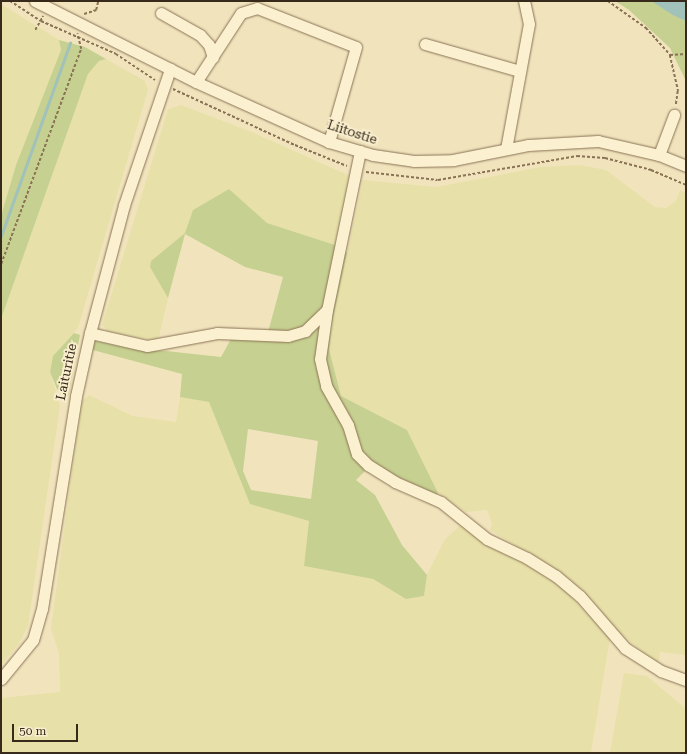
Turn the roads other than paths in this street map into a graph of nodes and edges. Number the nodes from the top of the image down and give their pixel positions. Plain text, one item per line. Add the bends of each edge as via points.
1 (35, 1) edge
2 (524, 1) edge
3 (162, 12) dead end
4 (425, 44) dead end
5 (213, 57) junction
6 (170, 69) junction
7 (520, 71) junction
8 (196, 82) junction
9 (674, 115) road end
10 (329, 142) junction
11 (506, 149) junction
12 (360, 151) junction
13 (659, 155) junction
14 (686, 166) edge
15 (327, 310) junction
16 (90, 333) junction
17 (1, 679) edge
18 (686, 680) edge

1 - 6 street, Liitostie
2 - 7 street via 529,24
3 - 5 street via 200,35 209,45
4 - 7 street
5 - 8 street
5 - 10 street via 241,13 257,8 356,48
6 - 8 street, Liitostie
6 - 16 street, Laituritie via 124,205
7 - 11 street
8 - 10 street, Liitostie
9 - 13 street
10 - 12 street, Liitostie
11 - 12 street, Liitostie via 453,160 414,161
11 - 13 street, Liitostie via 598,140
12 - 15 street
13 - 14 street, Liitostie
15 - 16 street via 305,331 288,336 217,333 147,346
15 - 18 street via 320,359 326,386 348,425 357,454 368,465 395,482 441,502 487,539 527,558 556,576 580,596 625,648 660,671
16 - 17 street, Laituritie via 76,396 42,609 33,640

